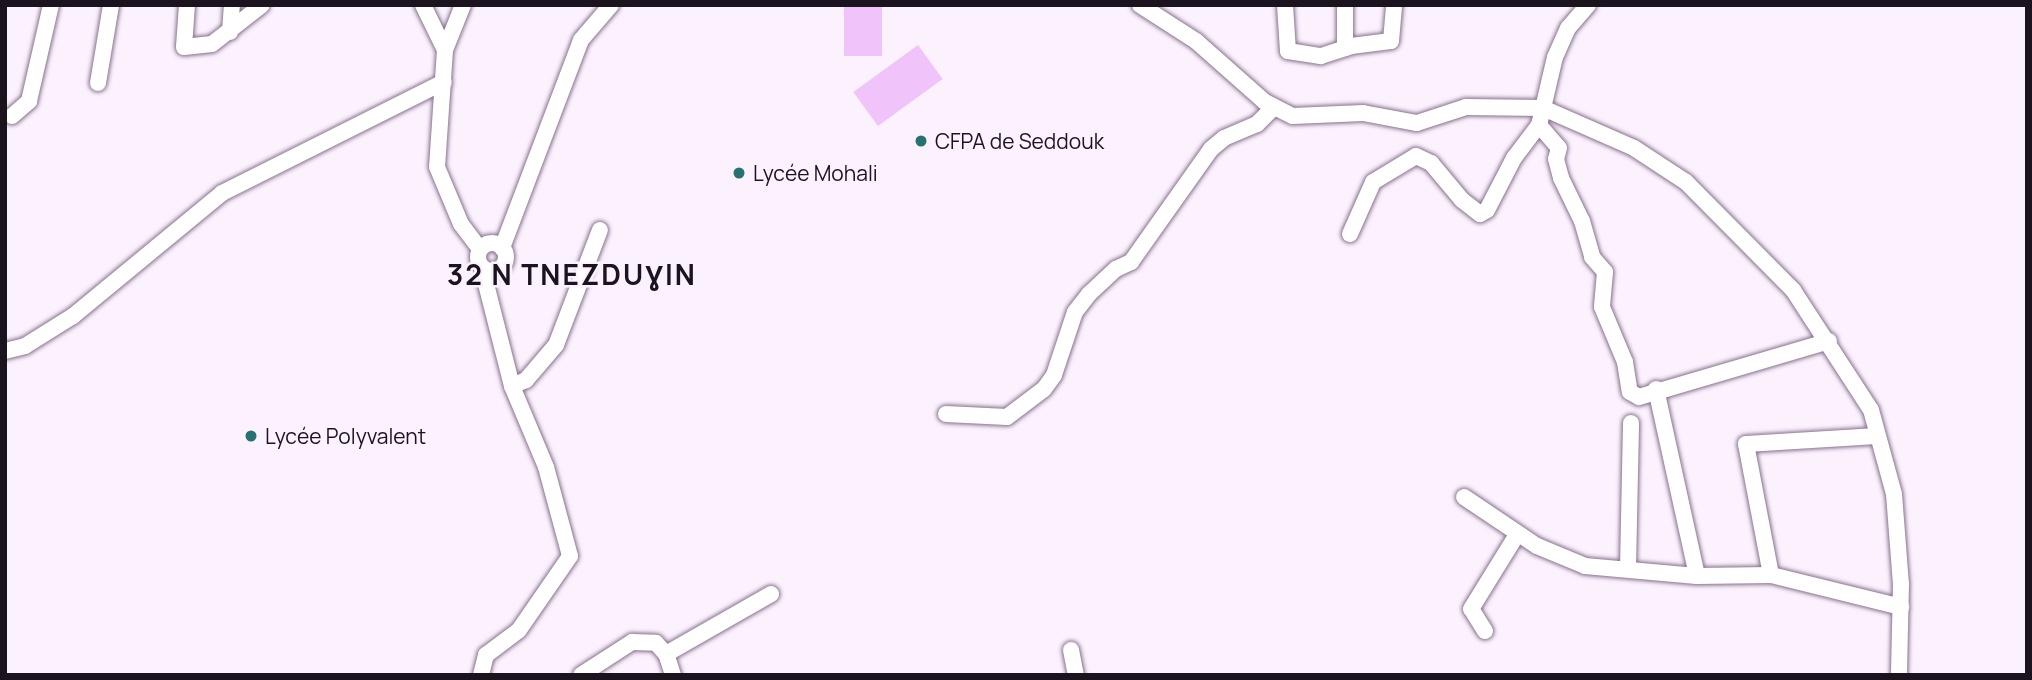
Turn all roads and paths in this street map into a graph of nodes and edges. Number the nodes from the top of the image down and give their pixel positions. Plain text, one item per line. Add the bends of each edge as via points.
1 (51, 5) edge
2 (111, 5) edge
3 (187, 5) edge
4 (232, 5) edge
5 (262, 5) edge
6 (424, 5) edge
7 (463, 5) edge
8 (611, 5) edge
9 (1140, 5) edge
10 (1285, 5) edge
11 (1345, 5) edge
12 (1394, 5) edge
13 (1588, 5) edge
14 (230, 32) junction
15 (1345, 48) junction
16 (445, 50) junction
17 (444, 82) junction
18 (98, 83) dead end
19 (1274, 107) junction
20 (1543, 108) junction
21 (12, 116) dead end
22 (1539, 125) junction
23 (600, 230) dead end
24 (1350, 234) dead end
25 (502, 248) junction
26 (480, 249) junction
27 (490, 269) junction
28 (1829, 341) junction
29 (5, 351) edge
30 (512, 386) junction
31 (1656, 389) junction
32 (946, 414) dead end
33 (1631, 424) dead end
34 (1877, 436) junction
35 (1464, 497) dead end
36 (1518, 533) junction
37 (1628, 568) junction
38 (1771, 575) junction
39 (1697, 576) junction
40 (771, 594) dead end
41 (1901, 607) junction
42 (1485, 631) dead end
43 (1071, 650) dead end
44 (666, 654) junction
45 (481, 675) edge
46 (581, 675) edge
47 (673, 675) edge
48 (1076, 675) edge
49 (1899, 675) edge

1 - 21 street via 29,102
2 - 18 street
3 - 14 street via 184,47 212,44
4 - 14 street
5 - 14 street
6 - 16 street
7 - 16 street
8 - 25 street via 581,40
9 - 19 street via 1196,41
10 - 15 street via 1288,51 1321,56
11 - 15 street
12 - 15 street via 1391,41
13 - 20 street via 1568,28 1555,57
16 - 17 street
17 - 26 street via 439,176 461,224
17 - 29 street via 222,192 74,316 25,346
19 - 20 street via 1293,116 1363,113 1417,123 1466,107
19 - 32 street via 1257,124 1211,149 1131,262 1116,269 1089,294 1076,312 1054,375 1044,389 1007,417
20 - 22 street
20 - 28 street via 1634,148 1686,182 1793,290
22 - 24 street via 1514,158 1487,210 1480,214 1431,163 1416,156 1373,182
22 - 31 street via 1559,148 1556,159 1561,178 1582,220 1592,257 1605,272 1602,307 1625,362 1630,392 1639,397
23 - 30 street via 556,345 526,380
25 - 26 street via 488,243
25 - 27 street via 506,257
26 - 27 street via 478,259
27 - 30 street via 489,287
28 - 31 street
28 - 34 street via 1871,410
30 - 45 street via 546,467 570,556 519,630 486,655
31 - 39 street
33 - 37 street
34 - 38 street via 1746,444
34 - 41 street via 1894,494
35 - 36 street
36 - 37 street via 1574,563
36 - 42 street via 1471,609
37 - 39 street
38 - 39 street
38 - 41 street
40 - 44 street
41 - 49 street
43 - 48 street
44 - 46 street via 656,643 632,642
44 - 47 street

